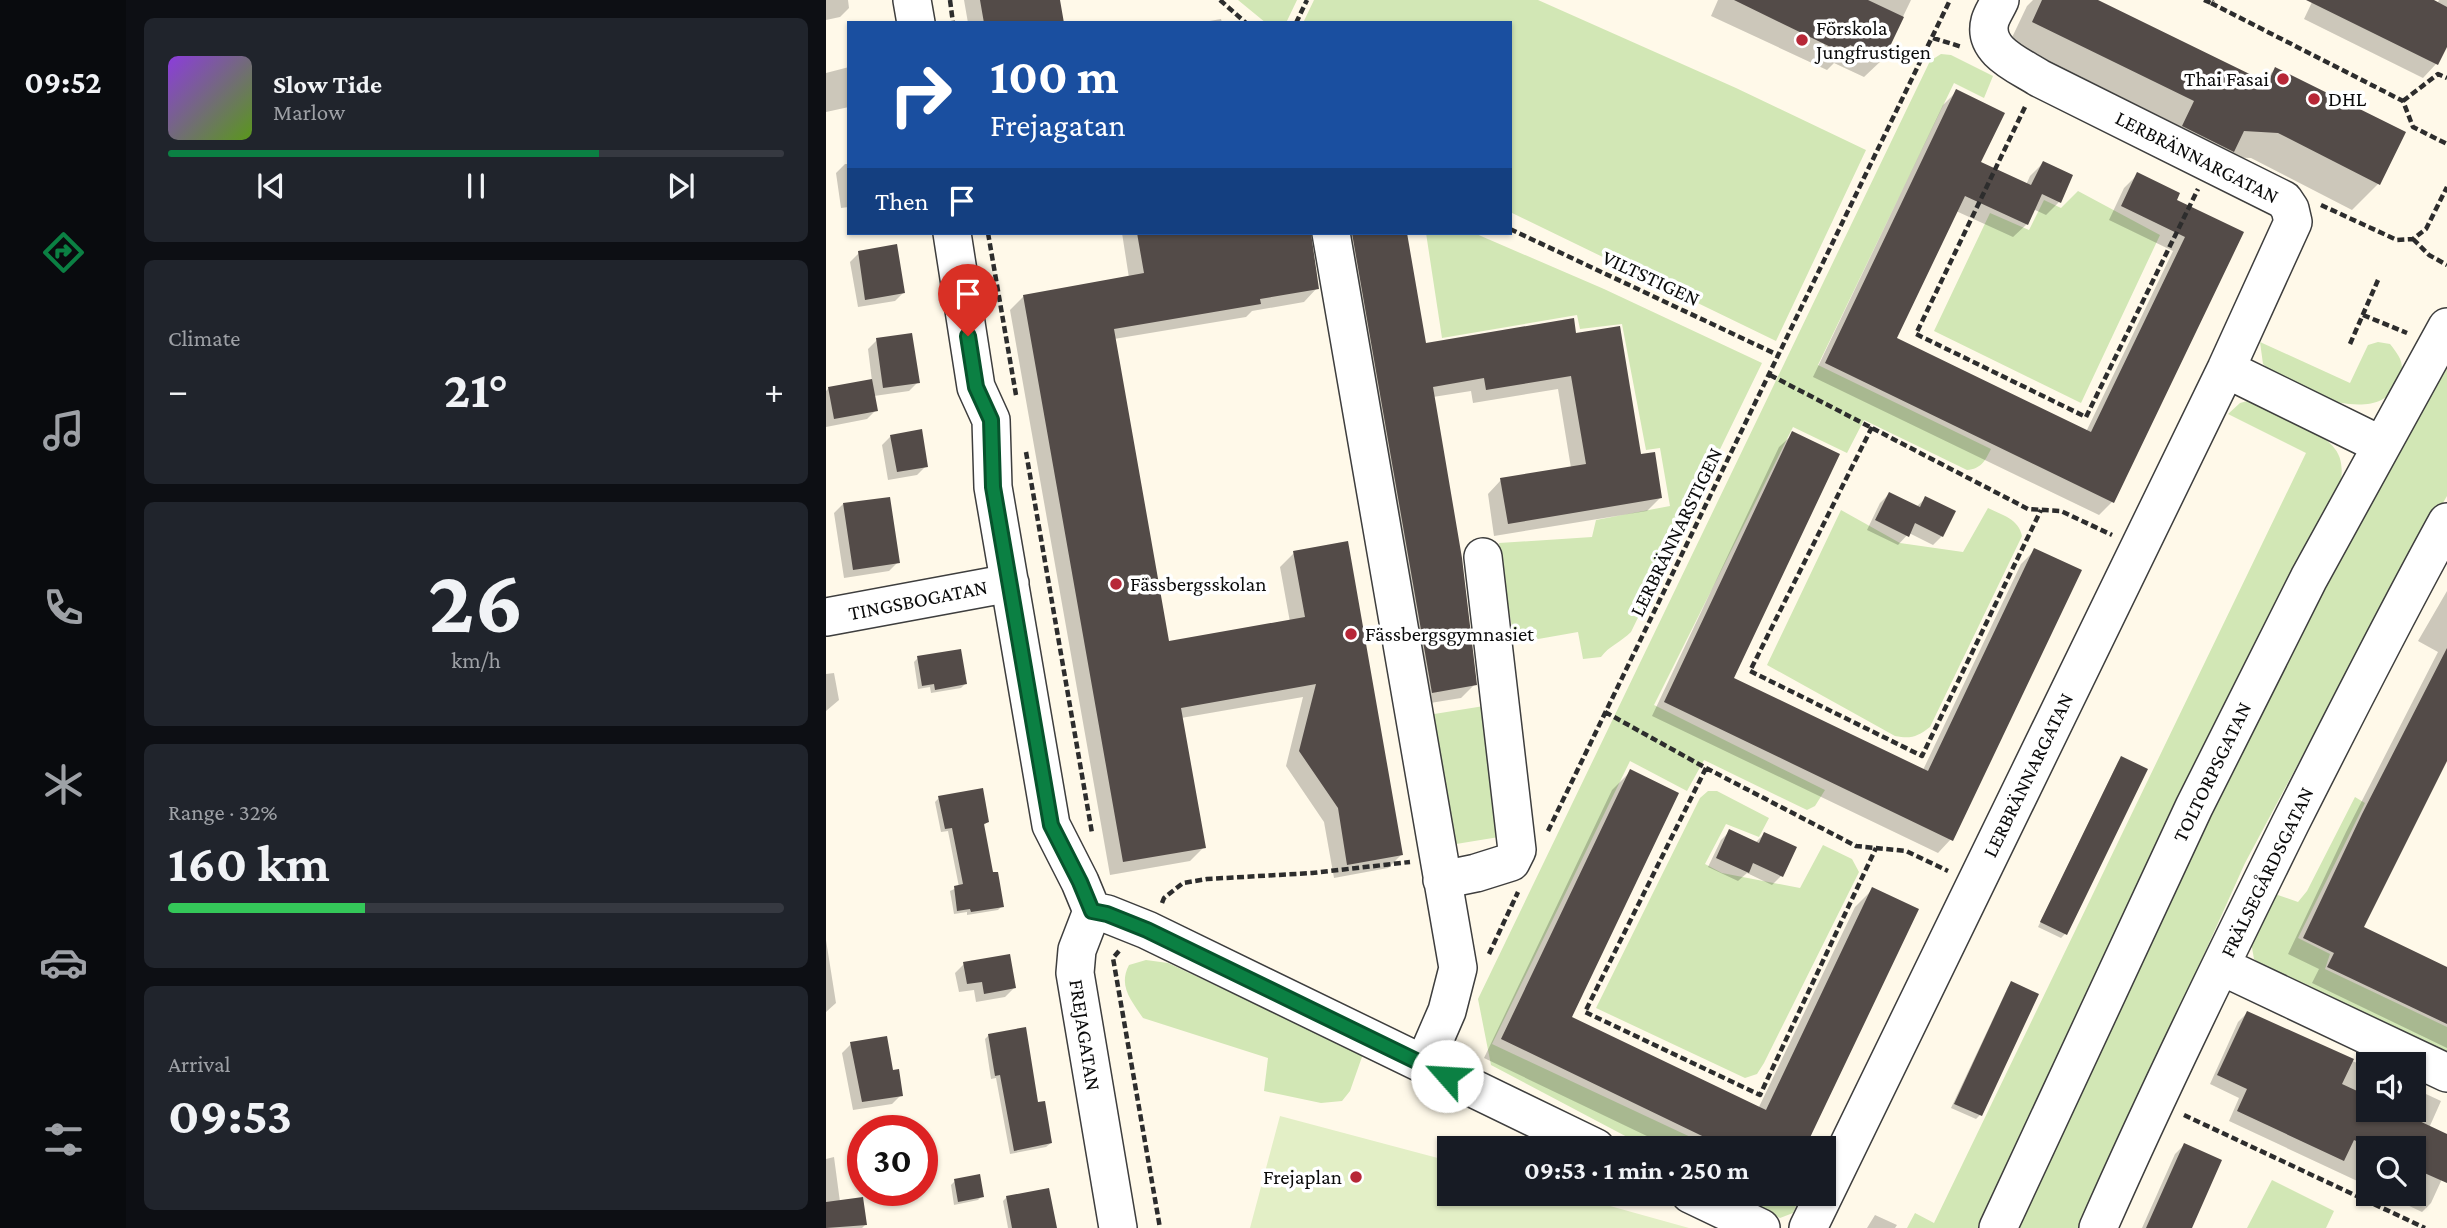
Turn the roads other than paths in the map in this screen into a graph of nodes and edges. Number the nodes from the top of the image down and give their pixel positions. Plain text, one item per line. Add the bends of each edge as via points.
1 (912, 0) edge
2 (2000, 0) edge
3 (916, 21) edge
4 (952, 235) edge
5 (1332, 235) edge
6 (2447, 327) edge
7 (2226, 369) junction
8 (2381, 445) junction
9 (2447, 522) edge
10 (1483, 557) dead end
11 (1010, 583) junction
12 (826, 617) edge
13 (1440, 869) junction
14 (1092, 911) junction
15 (2221, 966) junction
16 (1424, 1064) junction
17 (2447, 1073) edge
18 (1571, 1136) edge
19 (1715, 1206) edge
20 (1118, 1228) edge
21 (1761, 1228) edge
22 (1808, 1228) edge
23 (1998, 1228) edge
24 (2098, 1228) edge

1 - 3 street
2 - 7 street, LERBRÄNNARGATAN via 1989,33 2002,55 2039,78 2284,200 2290,209 2293,222
4 - 11 street via 976,387 991,420 993,487
5 - 13 street
6 - 8 street, TOLTORPSGATAN
7 - 8 street
7 - 22 street, LERBRÄNNARGATAN
8 - 23 street, TOLTORPSGATAN via 2194,807
9 - 15 street, FRÄLSEGÅRDSGATAN via 2393,619
10 - 13 street via 1517,850 1511,862 1476,873
11 - 12 street, TINGSBOGATAN
11 - 14 street via 1051,825
13 - 16 street via 1458,968 1447,1011
14 - 16 street via 1147,930
14 - 20 street, FREJAGATAN via 1077,950 1075,973
15 - 17 street
15 - 24 street, FRÄLSEGÅRDSGATAN
16 - 18 street
19 - 21 street

